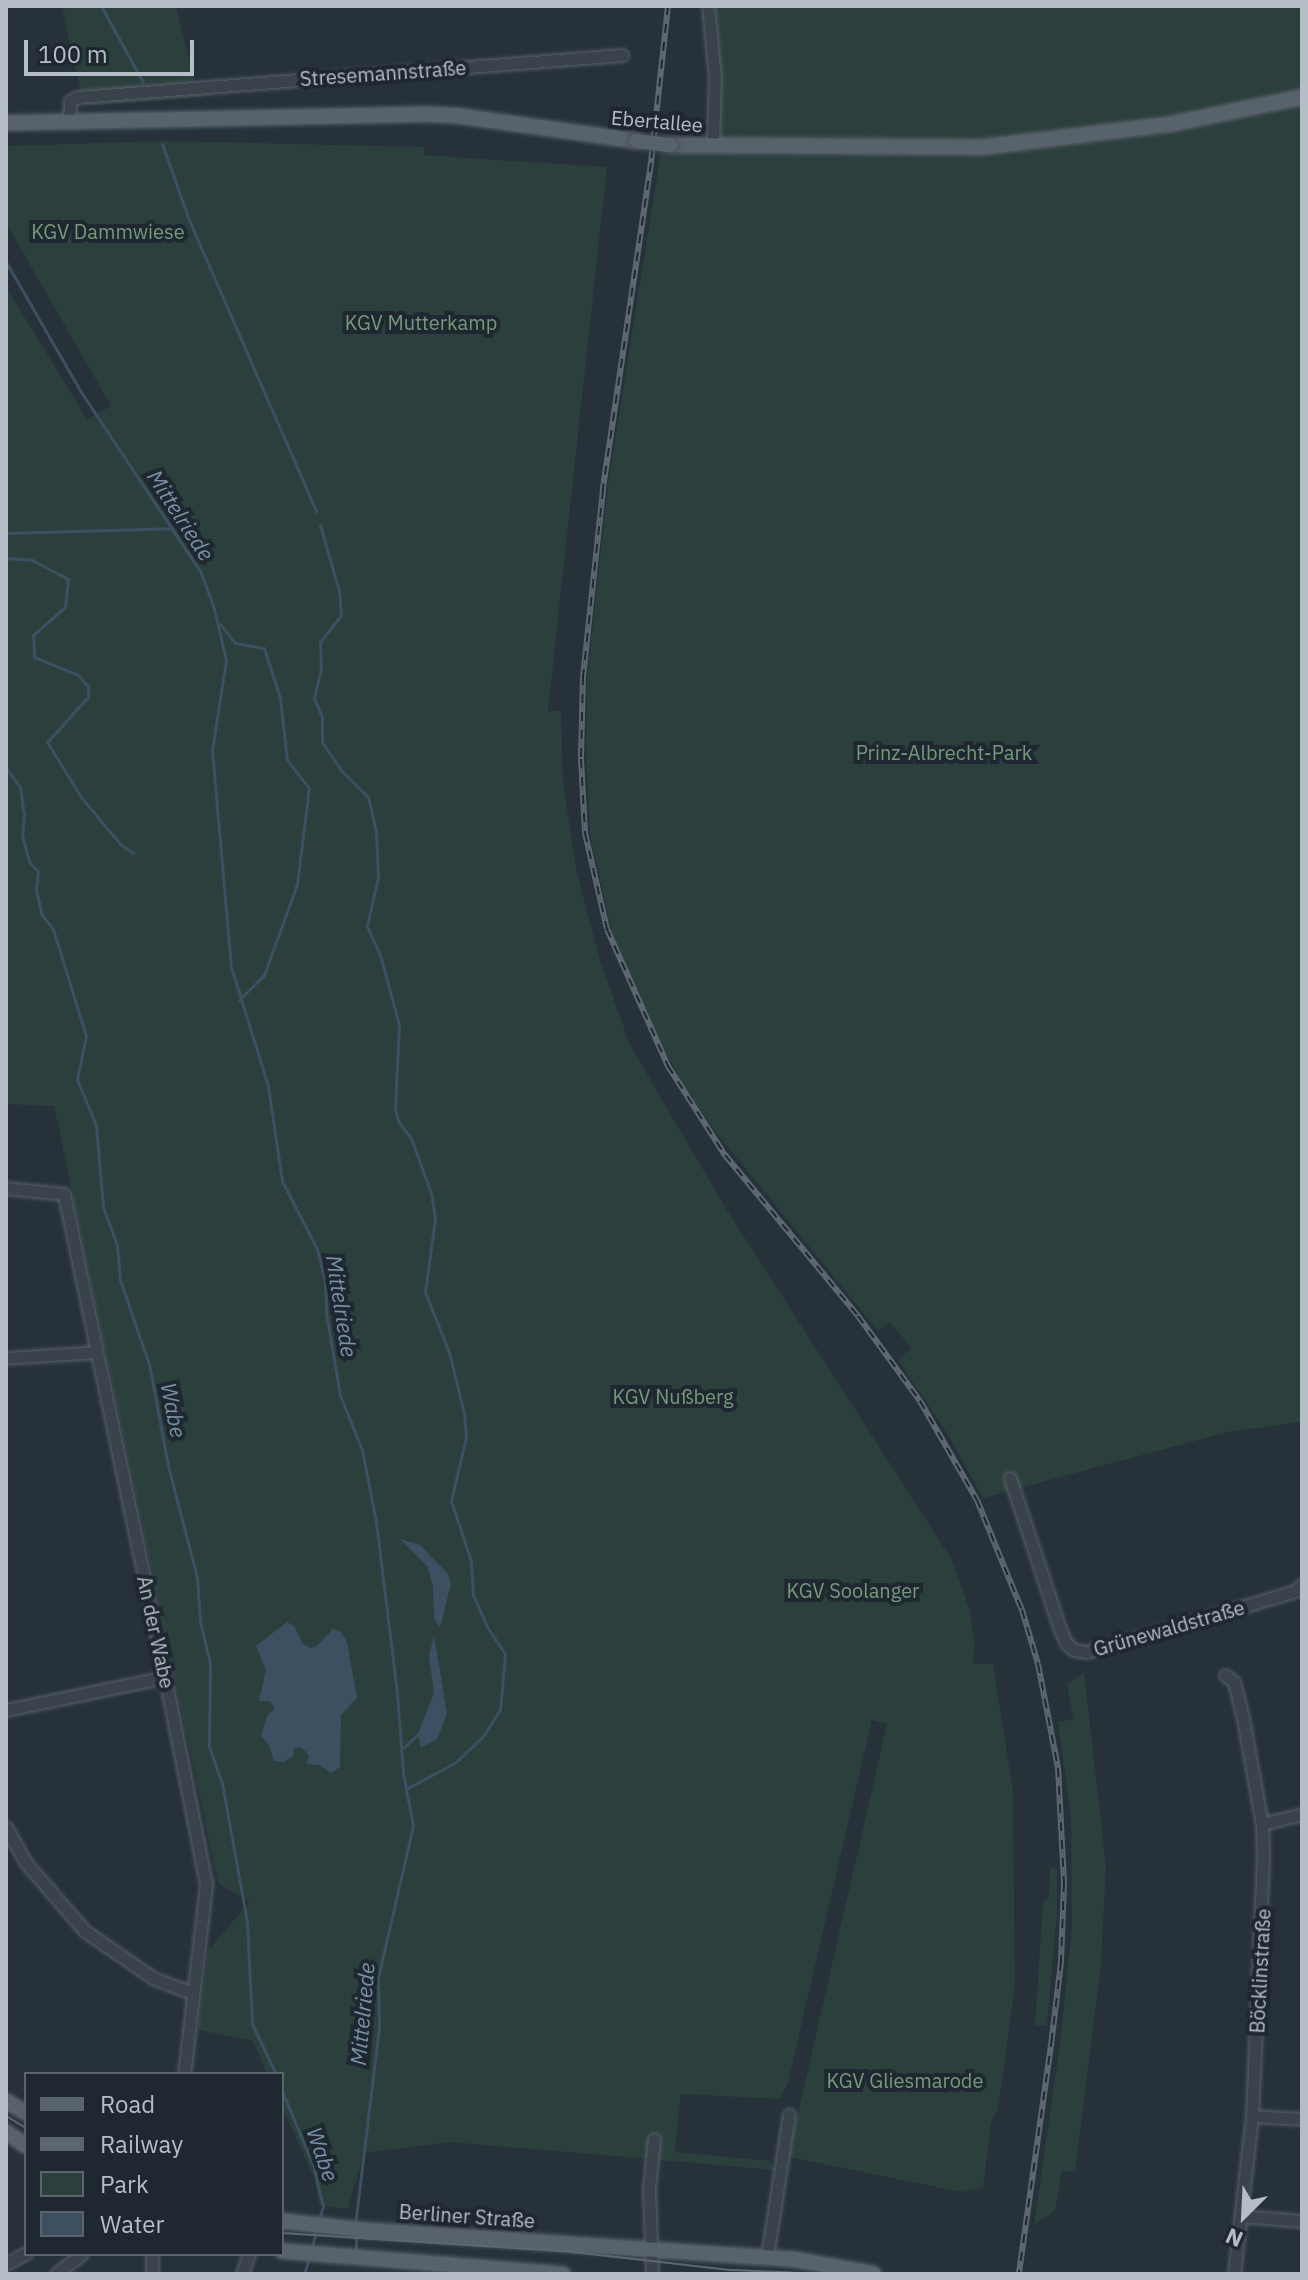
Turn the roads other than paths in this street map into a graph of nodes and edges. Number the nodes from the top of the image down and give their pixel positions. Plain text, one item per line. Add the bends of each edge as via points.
1 (708, 6) edge
2 (622, 55) dead end
3 (1302, 97) edge
4 (69, 122) junction
5 (6, 123) edge
6 (713, 146) junction
7 (6, 1188) edge
8 (96, 1352) junction
9 (6, 1358) edge
10 (1010, 1478) dead end
11 (1302, 1585) edge
12 (1225, 1675) dead end
13 (165, 1677) junction
14 (6, 1710) edge
15 (1302, 1814) edge
16 (1262, 1824) junction
17 (6, 1827) edge
18 (192, 1993) junction
19 (184, 2072) edge
20 (6, 2101) edge
21 (24, 2112) edge
22 (789, 2115) dead end
23 (1252, 2116) junction
24 (1302, 2119) edge
25 (6, 2132) edge
26 (654, 2139) dead end
27 (24, 2145) edge
28 (1241, 2216) junction
29 (284, 2221) edge
30 (1302, 2221) edge
31 (650, 2249) junction
32 (284, 2251) edge
33 (24, 2254) edge
34 (79, 2256) edge
35 (767, 2257) junction
36 (6, 2264) edge
37 (56, 2274) edge
38 (563, 2274) edge
39 (652, 2274) edge
40 (874, 2274) edge
41 (1234, 2274) edge

1 - 6 street via 715,77
2 - 4 street, Stresemannstraße via 78,97 70,101
3 - 6 main road, Ebertallee via 1171,124 984,147
4 - 5 main road, Ebertallee
4 - 6 main road, Ebertallee, bridge via 424,114
7 - 8 street, An der Wabe via 64,1194
8 - 9 street
8 - 13 street, An der Wabe
10 - 11 street, Grünewaldstraße via 1060,1629 1074,1650 1103,1648
12 - 16 street, Böcklinstraße via 1234,1682 1242,1713
13 - 14 street
13 - 18 street, An der Wabe via 206,1885
15 - 16 street
16 - 23 street, Böcklinstraße via 1263,1929
17 - 18 street via 26,1863 85,1931 153,1978
18 - 19 street, An der Wabe
20 - 21 main road
22 - 35 street
23 - 24 street
23 - 28 street, Böcklinstraße
25 - 27 main road
26 - 31 street
28 - 30 street
28 - 41 street, Böcklinstraße
29 - 31 main road, Berliner Straße
31 - 35 main road, Berliner Straße
31 - 39 street
32 - 38 main road
33 - 36 street
34 - 37 street
35 - 40 main road, Berliner Straße

